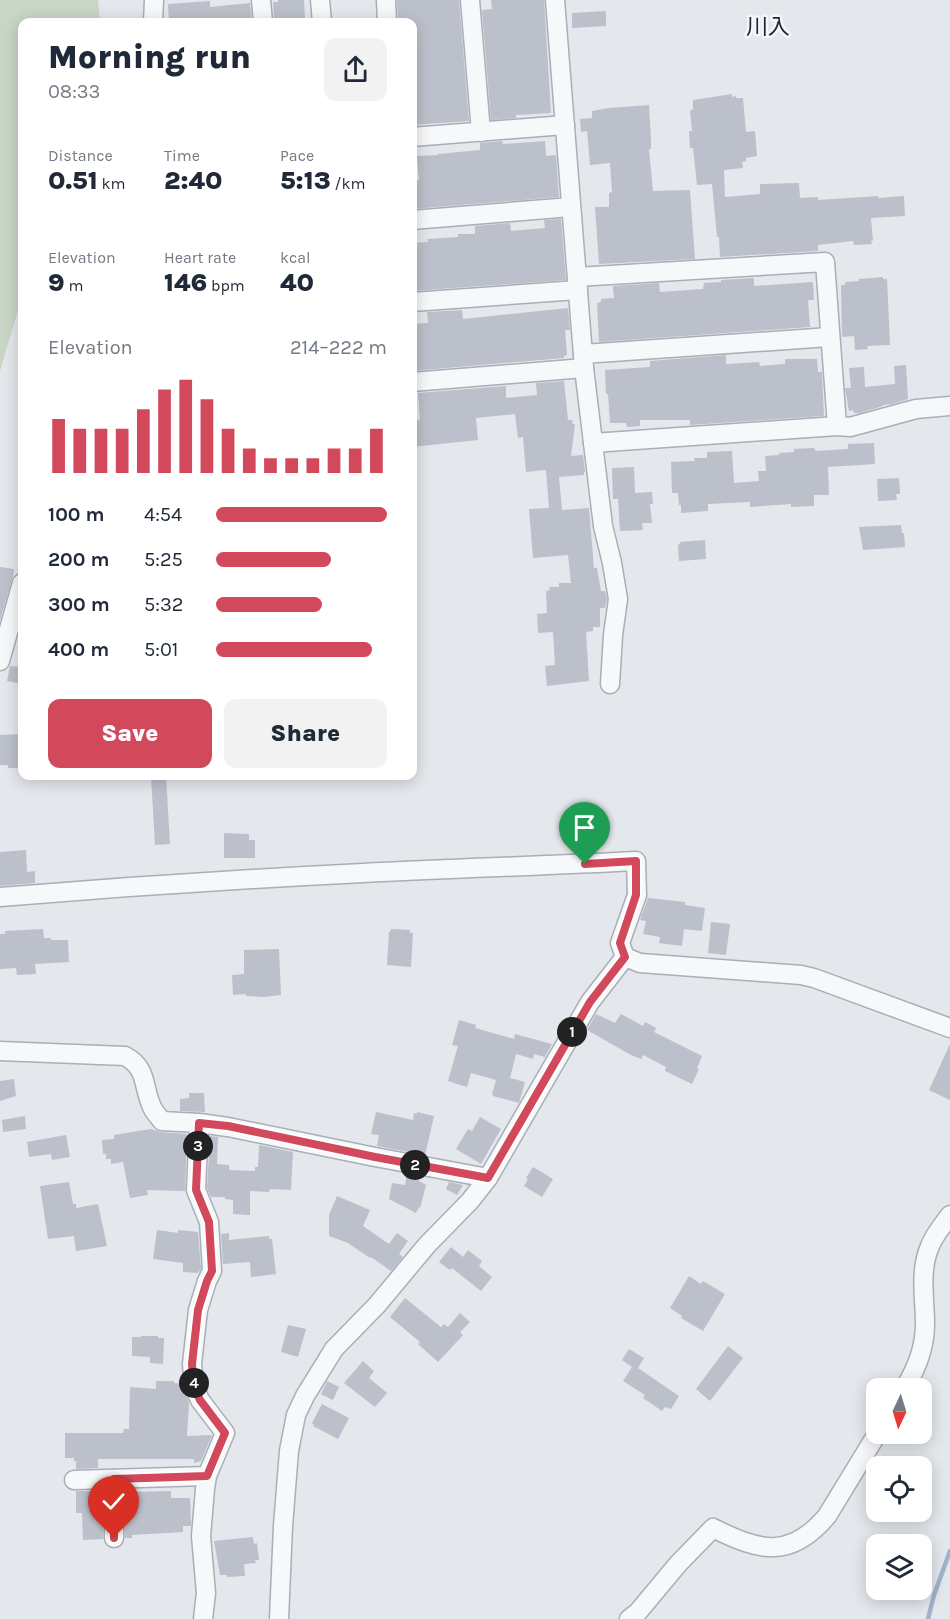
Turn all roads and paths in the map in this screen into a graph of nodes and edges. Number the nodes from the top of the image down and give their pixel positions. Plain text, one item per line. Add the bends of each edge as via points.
1 (154, 0) edge
2 (261, 0) edge
3 (320, 0) edge
4 (386, 0) edge
5 (470, 0) edge
6 (555, 0) edge
7 (153, 18) edge
8 (263, 18) edge
9 (322, 18) edge
10 (387, 18) edge
11 (565, 125) junction
12 (481, 132) junction
13 (417, 137) edge
14 (571, 207) junction
15 (417, 220) edge
16 (577, 283) junction
17 (417, 301) edge
18 (830, 337) junction
19 (584, 361) junction
20 (417, 381) edge
21 (950, 406) edge
22 (837, 426) junction
23 (593, 442) junction
24 (18, 597) edge
25 (0, 661) edge
26 (610, 684) dead end
27 (0, 897) edge
28 (625, 957) junction
29 (950, 1028) edge
30 (0, 1051) edge
31 (199, 1123) junction
32 (488, 1178) junction
33 (950, 1215) edge
34 (911, 1378) edge
35 (871, 1444) edge
36 (207, 1476) junction
37 (114, 1479) junction
38 (74, 1480) dead end
39 (114, 1538) dead end
40 (203, 1619) edge
41 (279, 1619) edge
42 (629, 1619) edge

1 - 7 street
2 - 8 street
3 - 9 street
4 - 10 street
5 - 12 street
6 - 11 street
11 - 12 street
11 - 14 street
12 - 13 street
14 - 15 street
14 - 16 street
16 - 17 street
16 - 18 street via 825,262
16 - 19 street
18 - 19 street
18 - 22 street
19 - 20 street
19 - 23 street
21 - 22 street
22 - 23 street
23 - 26 street via 603,526 618,599
24 - 25 street
27 - 28 street via 365,872 636,861 636,895 620,943
28 - 29 street via 640,963 801,975
28 - 32 street via 590,1002
30 - 31 street via 125,1056 135,1061 143,1074 153,1108 162,1121
31 - 32 street
31 - 36 street via 196,1190 209,1222 212,1271 198,1310 193,1377 200,1400 225,1433
32 - 41 street via 378,1305 334,1349 305,1396 296,1415 289,1451
33 - 34 street via 929,1247 923,1277 925,1322 920,1354
35 - 42 street via 827,1516 804,1538 775,1547 756,1546 713,1528
36 - 37 street
36 - 40 street via 201,1536 206,1593
37 - 38 street
37 - 39 street

